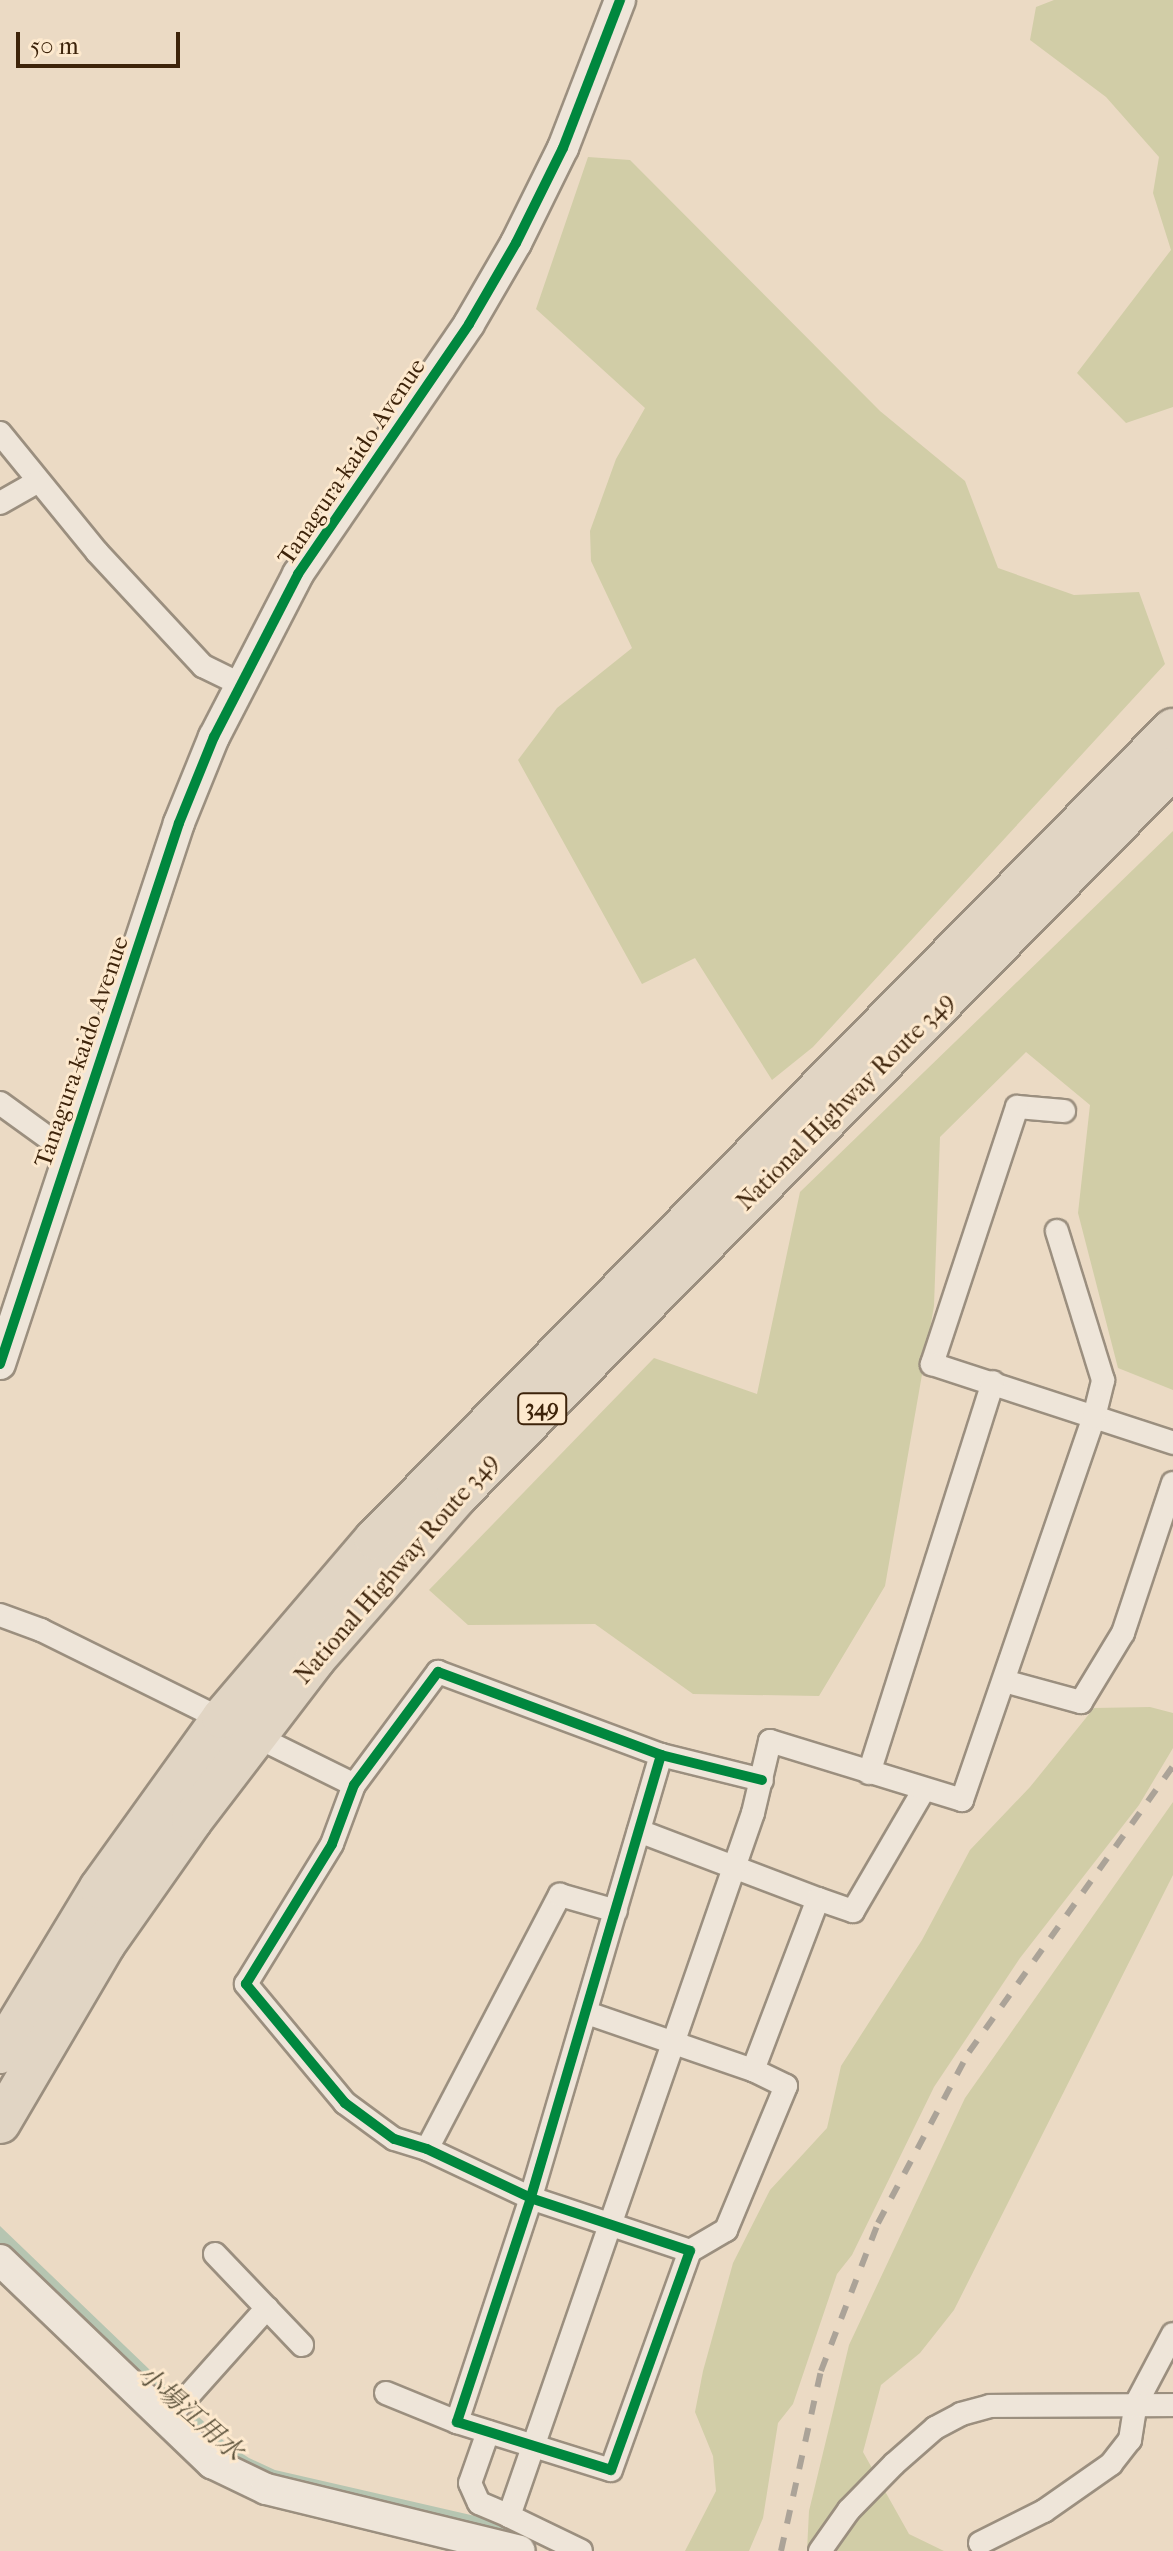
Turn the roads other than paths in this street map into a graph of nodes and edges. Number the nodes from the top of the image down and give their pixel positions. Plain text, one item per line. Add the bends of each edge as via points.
1 (620, 0) edge
2 (0, 433) edge
3 (37, 482) junction
4 (0, 503) edge
5 (242, 685) junction
6 (1173, 729) edge
7 (1173, 768) edge
8 (0, 1103) edge
9 (1064, 1111) dead end
10 (69, 1153) junction
11 (1057, 1231) dead end
12 (0, 1364) edge
13 (993, 1382) junction
14 (1094, 1417) junction
15 (1173, 1443) edge
16 (1173, 1483) edge
17 (0, 1615) edge
18 (1004, 1681) junction
19 (239, 1727) junction
20 (661, 1755) junction
21 (869, 1773) junction
22 (762, 1780) junction
23 (354, 1785) junction
24 (923, 1791) junction
25 (639, 1831) junction
26 (734, 1866) junction
27 (818, 1899) junction
28 (616, 1911) junction
29 (587, 2013) junction
30 (671, 2038) junction
31 (0, 2053) edge
32 (753, 2070) junction
33 (0, 2123) edge
34 (427, 2149) junction
35 (531, 2198) junction
36 (608, 2224) junction
37 (690, 2251) junction
38 (215, 2254) dead end
39 (0, 2260) edge
40 (267, 2308) junction
41 (1173, 2334) edge
42 (302, 2345) dead end
43 (386, 2393) dead end
44 (1136, 2404) junction
45 (1173, 2405) edge
46 (175, 2412) junction
47 (457, 2422) junction
48 (488, 2432) junction
49 (530, 2448) junction
50 (509, 2516) junction
51 (980, 2543) dead end
52 (520, 2551) edge
53 (581, 2551) edge
54 (820, 2551) edge

1 - 5 street, Tanagura-kaido Avenue via 563,148 516,243 469,324 298,574
2 - 3 street
3 - 4 street
3 - 5 street via 203,666
5 - 10 street, Tanagura-kaido Avenue via 179,823
6 - 19 highway, National Highway Route 349 / 349 via 375,1539
7 - 19 highway, National Highway Route 349 / 349 via 457,1496 315,1659
8 - 10 street
9 - 13 street via 1017,1107 932,1364
10 - 12 street, Tanagura-kaido Avenue
11 - 14 street via 1103,1380
13 - 14 street
13 - 21 street
14 - 15 street
14 - 18 street
16 - 18 street via 1123,1633 1081,1702
17 - 19 street
18 - 24 street via 962,1800
19 - 23 street
19 - 31 highway, National Highway Route 349 / 349 via 100,1888
19 - 33 highway, National Highway Route 349 / 349
20 - 22 street
20 - 23 street via 438,1672
20 - 25 street
21 - 22 street via 770,1741
21 - 24 street
22 - 26 street
23 - 34 street via 332,1844 246,1984 345,2103 394,2139
24 - 27 street via 853,1911
25 - 26 street
25 - 28 street
26 - 27 street
26 - 30 street
27 - 32 street
28 - 29 street
28 - 34 street via 560,1895
29 - 30 street
29 - 35 street
30 - 32 street
30 - 36 street
32 - 37 street via 786,2086 726,2230
34 - 35 street
35 - 36 street
35 - 47 street
36 - 37 street
36 - 49 street
37 - 49 street via 611,2470
38 - 40 street
39 - 46 street
40 - 42 street
40 - 46 street
41 - 44 street
43 - 47 street
44 - 45 street
44 - 51 street via 1130,2440 1111,2464 1044,2511
44 - 54 street via 990,2406 961,2414 935,2428 894,2464 849,2510
46 - 52 street via 212,2463 266,2489
47 - 48 street
48 - 49 street
48 - 50 street via 470,2483 479,2503
49 - 50 street
50 - 53 street

